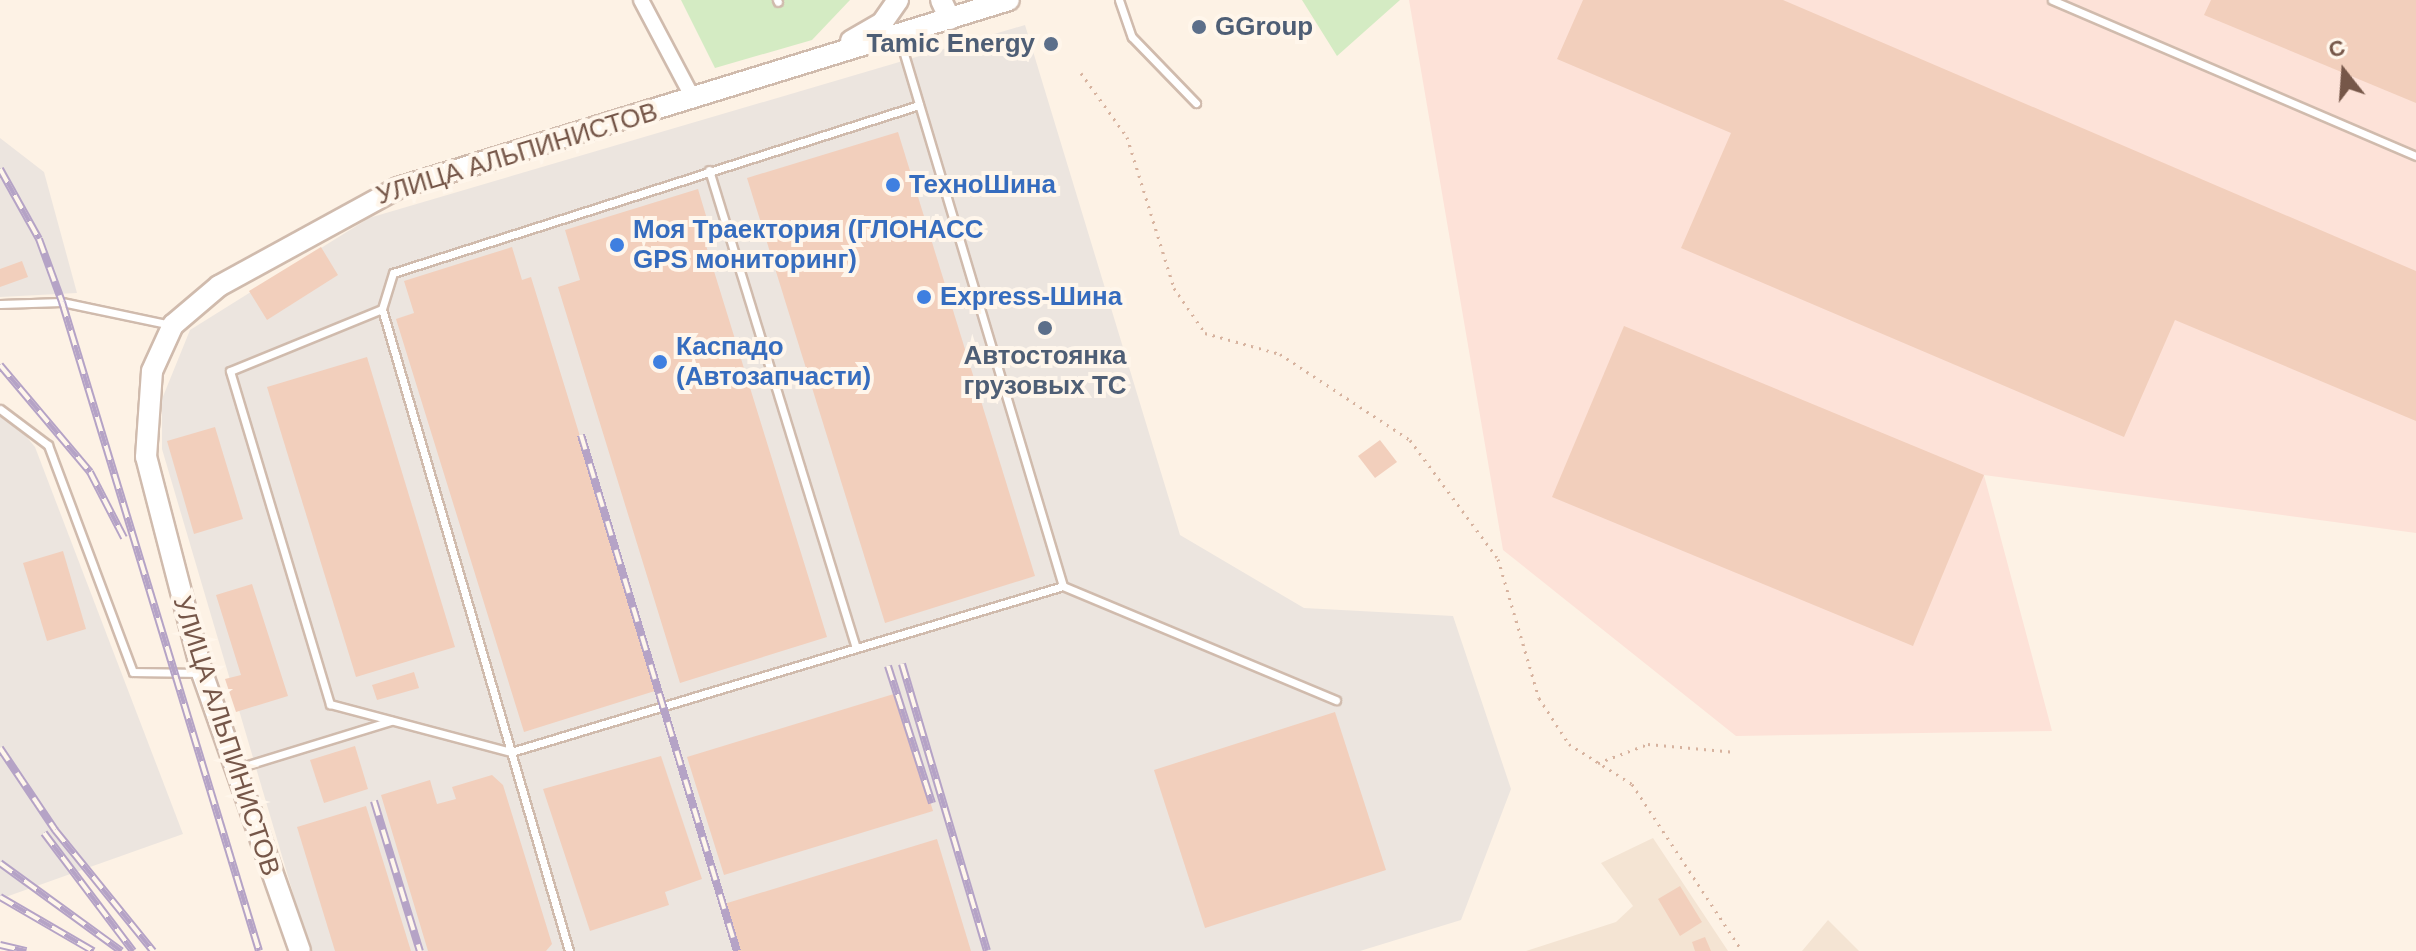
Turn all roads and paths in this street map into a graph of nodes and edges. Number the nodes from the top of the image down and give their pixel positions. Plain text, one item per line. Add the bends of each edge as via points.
1 (641, 0) edge
2 (898, 0) edge
3 (941, 0) edge
4 (1009, 0) edge
5 (1119, 0) edge
6 (2052, 0) edge
7 (950, 19) junction
8 (898, 35) junction
9 (785, 72) junction
10 (1081, 73) dead end
11 (694, 100) junction
12 (1196, 103) dead end
13 (919, 105) junction
14 (2416, 156) edge
15 (709, 170) junction
16 (0, 304) edge
17 (382, 309) junction
18 (173, 325) junction
19 (0, 409) edge
20 (1063, 586) junction
21 (856, 648) junction
22 (202, 673) junction
23 (1336, 700) dead end
24 (393, 721) junction
25 (511, 752) junction
26 (1736, 752) dead end
27 (1598, 763) junction
28 (232, 769) junction
29 (300, 951) edge
30 (569, 951) edge
31 (1742, 951) edge

1 - 11 street
2 - 9 main road via 870,31
3 - 7 main road
4 - 7 main road, УЛИЦА АЛЬПИНИСТОВ
5 - 12 lane via 1132,37
6 - 14 lane
7 - 8 main road, УЛИЦА АЛЬПИНИСТОВ
8 - 9 main road, УЛИЦА АЛЬПИНИСТОВ
8 - 13 lane
9 - 11 main road, УЛИЦА АЛЬПИНИСТОВ
10 - 27 path via 1127,137 1174,288 1205,333 1280,354 1410,440 1498,559 1539,698 1569,744
11 - 18 main road, УЛИЦА АЛЬПИНИСТОВ via 362,203 219,286
13 - 15 lane
13 - 20 lane
15 - 17 lane via 393,273
15 - 21 lane
16 - 18 lane via 62,302
17 - 24 lane via 230,371 330,704
17 - 25 lane
18 - 22 main road, УЛИЦА АЛЬПИНИСТОВ via 152,371 146,457
19 - 22 lane via 48,445 133,672
20 - 21 lane
20 - 23 lane
21 - 25 lane
22 - 28 main road, УЛИЦА АЛЬПИНИСТОВ
24 - 25 lane
24 - 28 lane
25 - 30 lane
26 - 27 path via 1648,744
27 - 31 path via 1632,784
28 - 29 main road, УЛИЦА АЛЬПИНИСТОВ

